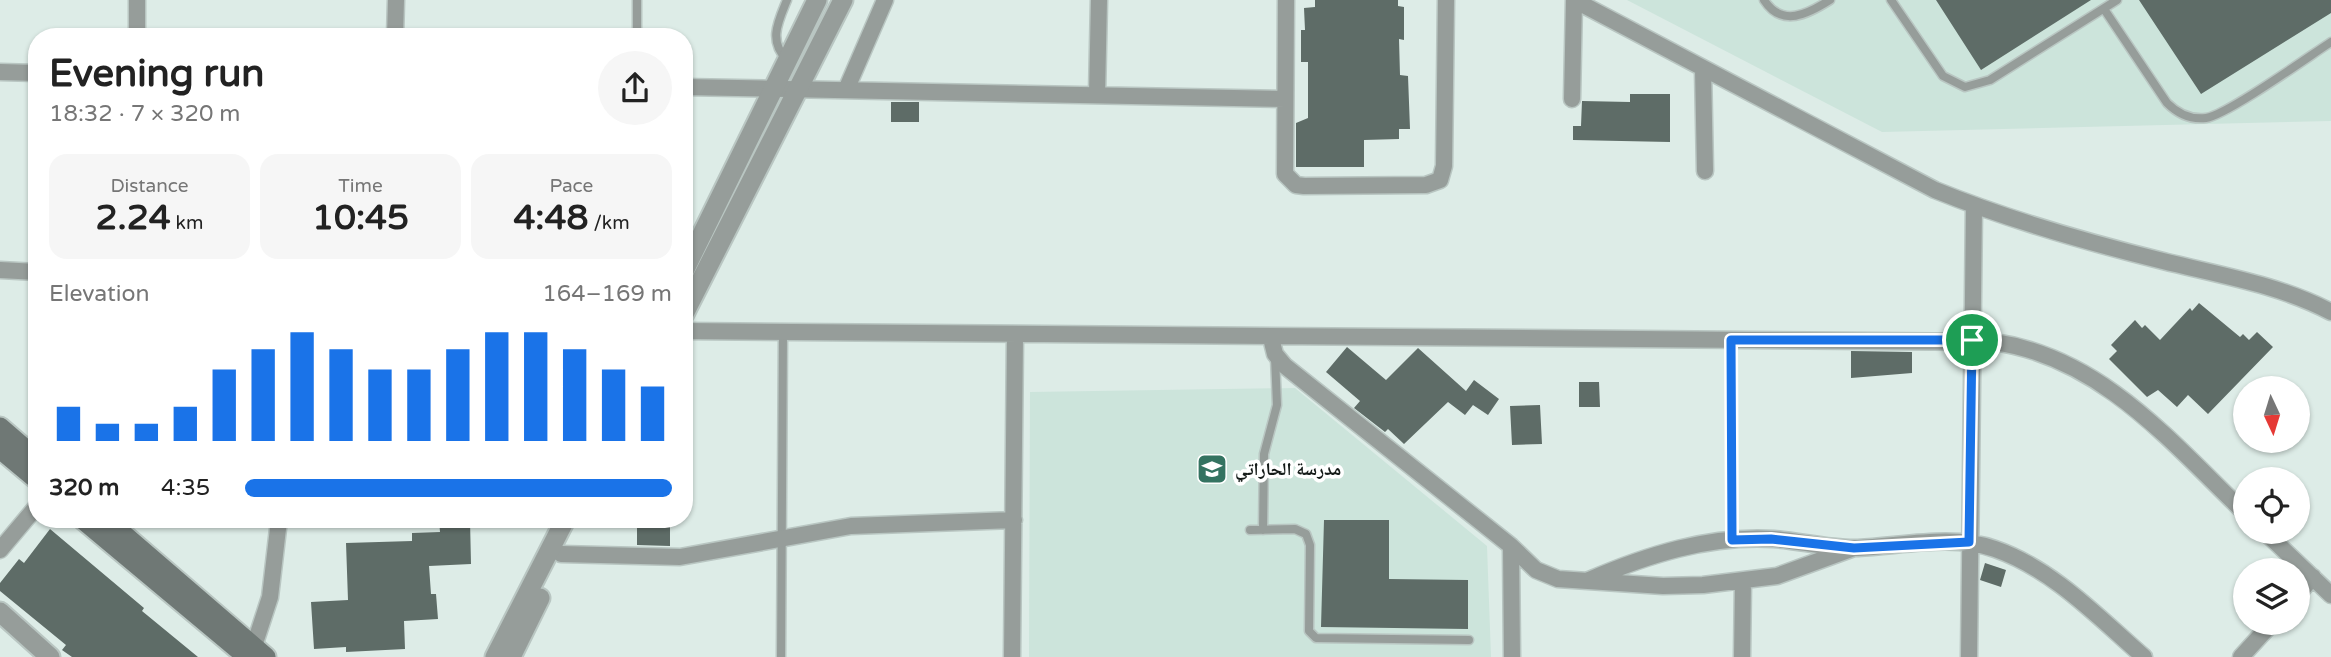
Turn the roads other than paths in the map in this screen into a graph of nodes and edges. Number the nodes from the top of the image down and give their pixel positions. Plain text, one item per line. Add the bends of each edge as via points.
1 (136, 0) edge
2 (396, 0) edge
3 (637, 0) edge
4 (787, 0) edge
5 (817, 0) edge
6 (843, 0) edge
7 (885, 0) edge
8 (1099, 0) edge
9 (1286, 0) edge
10 (1446, 0) edge
11 (1763, 0) edge
12 (1830, 0) edge
13 (1891, 0) edge
14 (2118, 0) edge
15 (2104, 9) junction
16 (137, 28) edge
17 (395, 28) edge
18 (637, 28) edge
19 (2331, 42) edge
20 (787, 60) junction
21 (1703, 69) junction
22 (0, 72) edge
23 (28, 73) edge
24 (693, 87) edge
25 (774, 88) junction
26 (797, 89) junction
27 (846, 90) junction
28 (1097, 95) junction
29 (1285, 99) junction
30 (1572, 99) dead end
31 (1705, 171) dead end
32 (1974, 206) junction
33 (693, 253) edge
34 (0, 270) edge
35 (28, 272) edge
36 (693, 296) edge
37 (2331, 312) edge
38 (693, 331) edge
39 (783, 332) junction
40 (1015, 335) junction
41 (1731, 340) junction
42 (1972, 340) junction
43 (1273, 346) junction
44 (0, 427) edge
45 (0, 449) edge
46 (28, 451) edge
47 (28, 472) edge
48 (2233, 502) edge
49 (28, 517) edge
50 (1014, 520) junction
51 (93, 528) edge
52 (116, 528) edge
53 (278, 528) edge
54 (561, 528) edge
55 (575, 528) edge
56 (1250, 530) dead end
57 (1263, 530) junction
58 (1732, 540) junction
59 (779, 541) junction
60 (1969, 542) junction
61 (2278, 544) edge
62 (1511, 546) junction
63 (1854, 548) junction
64 (0, 550) edge
65 (561, 554) junction
66 (2313, 577) junction
67 (2310, 580) edge
68 (1743, 581) junction
69 (1584, 582) junction
70 (2331, 595) edge
71 (0, 612) edge
72 (8, 629) edge
73 (2261, 635) edge
74 (1469, 640) dead end
75 (256, 653) edge
76 (50, 657) edge
77 (495, 657) edge
78 (511, 657) edge
79 (781, 657) edge
80 (1012, 657) edge
81 (1512, 657) edge
82 (1742, 657) edge
83 (1969, 657) edge
84 (2144, 657) edge
85 (2241, 657) edge

1 - 16 street
2 - 17 street
3 - 18 lane
4 - 20 lane via 775,34
5 - 20 street
6 - 26 street
7 - 27 street
8 - 28 street
9 - 29 street
10 - 29 street via 1444,166 1434,185 1296,185 1285,174
11 - 12 lane via 1775,12 1793,17
13 - 15 lane via 1943,76 1965,87 1990,80
14 - 15 lane
15 - 19 lane via 2167,103 2180,114 2195,118 2219,114
20 - 25 street
21 - 30 street via 1574,0
21 - 31 street
21 - 32 street
22 - 23 street
24 - 25 street
25 - 26 street
25 - 33 street
26 - 27 street
26 - 36 street
27 - 28 street
28 - 29 street
32 - 37 street via 2095,244 2267,287
32 - 42 street
34 - 35 street
38 - 39 street
39 - 40 street
39 - 59 lane
40 - 43 street
40 - 50 street
41 - 42 street
41 - 43 street
41 - 58 lane
42 - 48 street via 2019,346 2095,378 2139,412
42 - 60 street
43 - 57 lane via 1277,405 1264,454
43 - 62 street via 1285,366
44 - 46 main road
45 - 47 main road
49 - 64 street
50 - 59 street via 889,523
50 - 80 street
51 - 75 main road
52 - 75 main road
53 - 75 street via 270,597
54 - 77 street
55 - 65 street
56 - 57 lane
57 - 74 lane via 1301,530 1310,539 1309,631 1316,638
58 - 63 street via 1771,539
58 - 69 street via 1657,554
59 - 65 street via 680,557
59 - 79 lane
60 - 63 street
60 - 83 street
60 - 84 street via 2041,571
61 - 66 street
62 - 69 street via 1543,574
62 - 81 street
63 - 68 street via 1777,576
65 - 78 street
66 - 67 street
66 - 70 street
68 - 69 street via 1663,586
68 - 82 street
71 - 72 street
72 - 76 street
73 - 85 street

